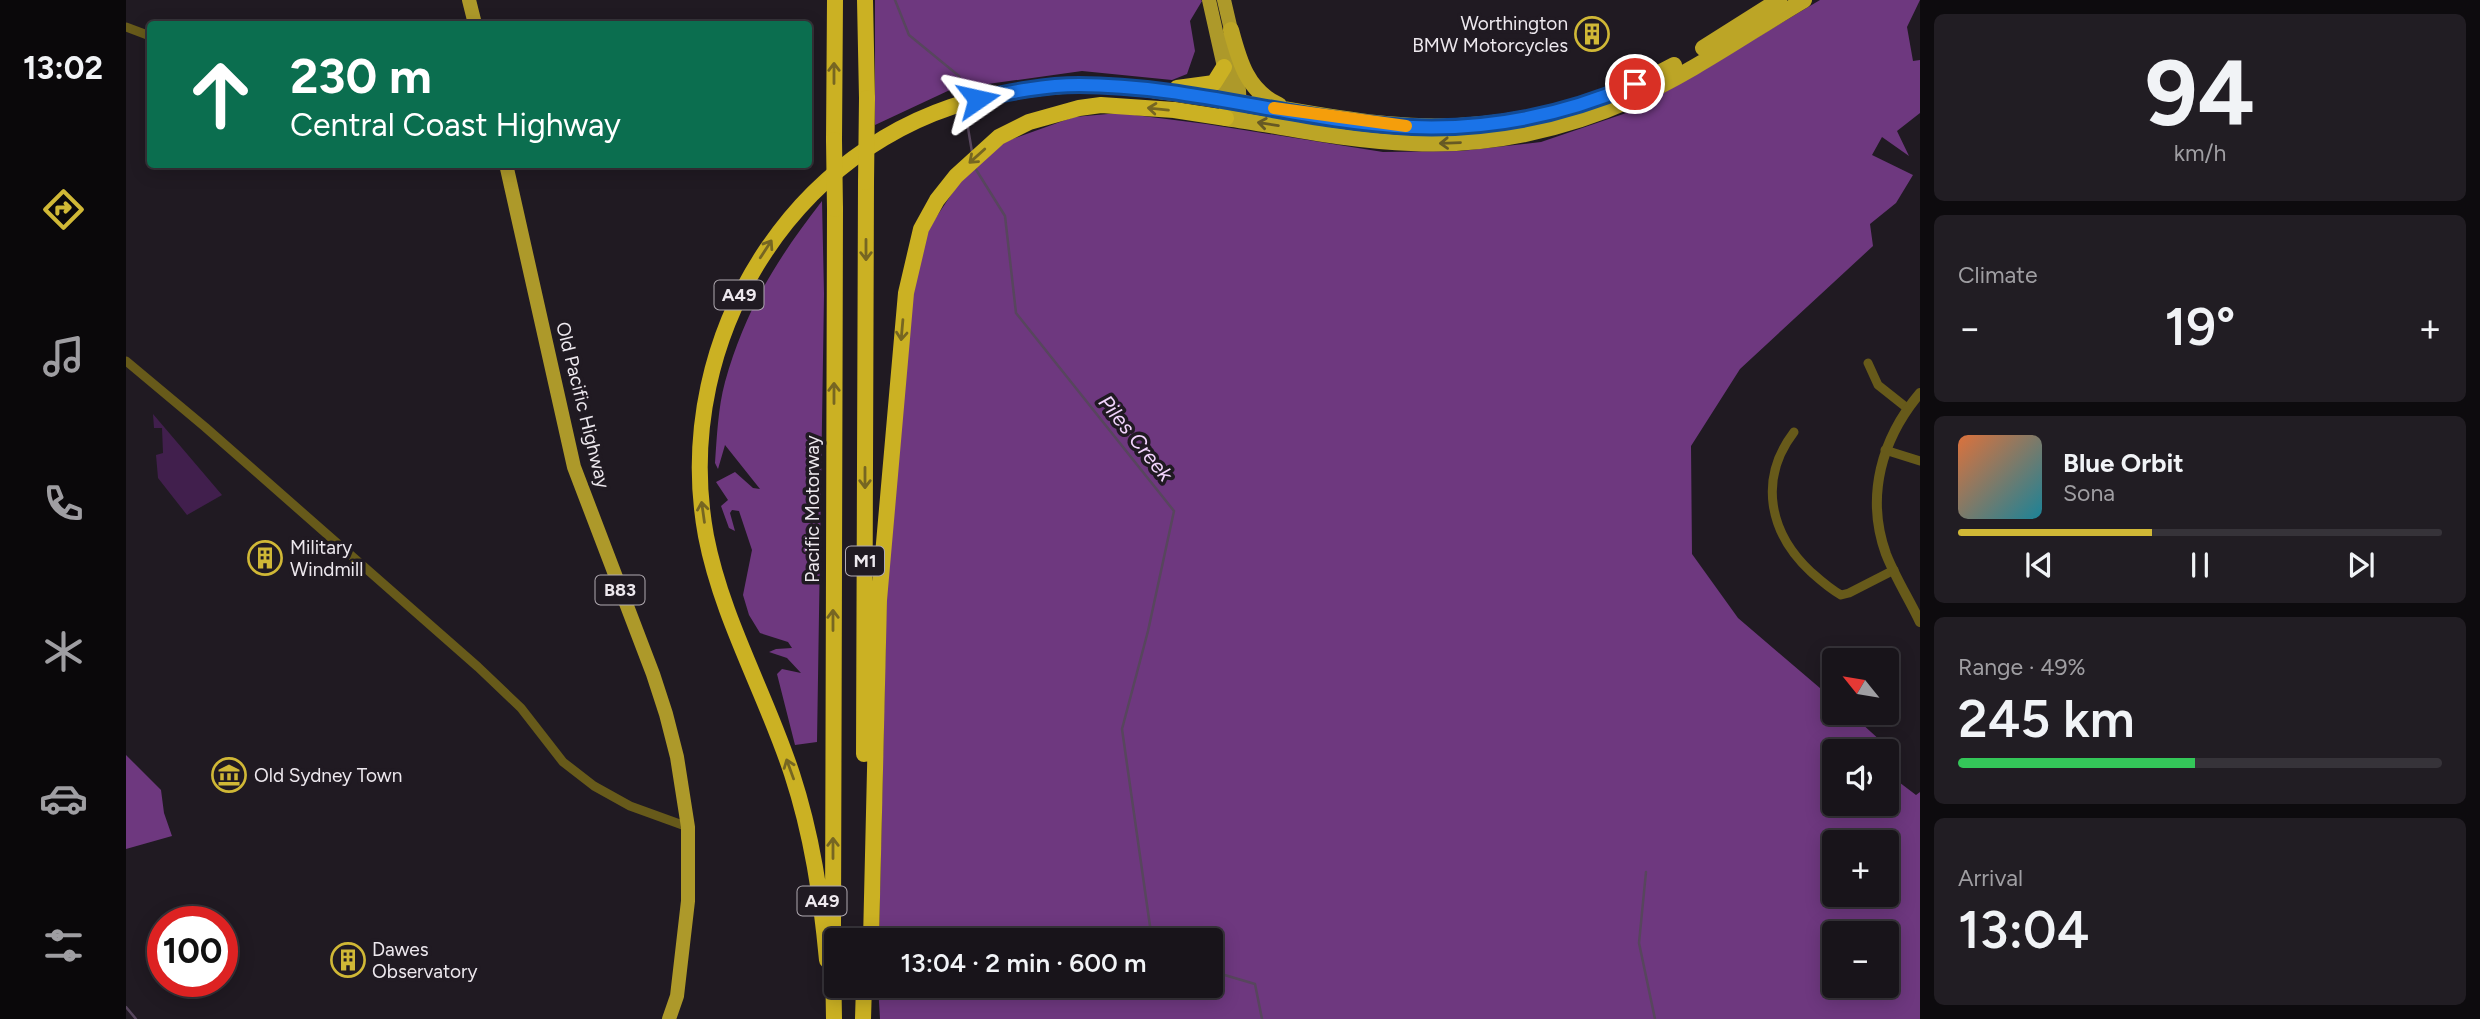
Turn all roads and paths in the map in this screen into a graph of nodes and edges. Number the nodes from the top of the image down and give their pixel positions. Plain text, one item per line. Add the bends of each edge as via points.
1 (469, 0) edge
2 (865, 0) edge
3 (1209, 0) edge
4 (1224, 0) edge
5 (1766, 0) edge
6 (1779, 0) edge
7 (1804, 0) edge
8 (835, 3) edge
9 (474, 21) edge
10 (126, 27) edge
11 (1231, 30) junction
12 (147, 35) edge
13 (1710, 44) junction
14 (1224, 67) junction
15 (1150, 90) junction
16 (1234, 102) junction
17 (1298, 112) junction
18 (1232, 119) junction
19 (507, 168) edge
20 (126, 361) edge
21 (1868, 363) dead end
22 (1920, 393) edge
23 (1907, 408) junction
24 (1794, 432) dead end
25 (1885, 450) junction
26 (1920, 461) edge
27 (1894, 570) junction
28 (1920, 621) edge
29 (688, 827) junction
30 (824, 928) edge
31 (833, 928) edge
32 (864, 928) edge
33 (872, 928) edge
34 (834, 998) edge
35 (864, 998) edge
36 (669, 1019) edge
37 (834, 1019) edge
38 (863, 1019) edge

1 - 9 main road
2 -> 32 highway, M1, bridge
3 - 14 main road
4 - 11 main road
5 - 13 highway
6 - 13 highway, A49
7 -> 18 highway, A49 via 1646,93 1531,133 1410,144
31 -> 8 highway, Pacific Motorway / M1, bridge
10 - 12 street
11 - 16 main road
11 - 17 highway via 1241,64 1257,90 1273,103
13 - 17 highway, A49 via 1606,96 1506,122 1411,127
14 - 15 highway via 1214,83
14 - 16 main road
15 - 16 highway, A49
30 -> 15 highway, A49 via 814,859 792,772 721,591 701,500 701,426 716,352 729,317 754,269 788,220 818,188 918,120 1006,93 1077,85
16 - 17 highway, A49
16 - 18 main road
18 -> 33 highway, A49 via 1101,105 1029,122 999,137 956,176 921,229 906,293 879,600
19 - 29 main road, Old Pacific Highway / B83 via 574,467 666,714
20 - 29 street via 478,667 521,708 564,762 618,799
21 - 23 street via 1878,384
22 - 23 street
23 - 25 street
24 - 27 street via 1786,442 1772,489 1776,520 1785,542 1841,595
25 - 26 street
25 - 27 street via 1877,510
27 - 28 street
29 - 36 main road, Old Pacific Highway / B83 via 688,901 677,996
34 - 37 highway, Pacific Motorway / M1
35 - 38 highway

